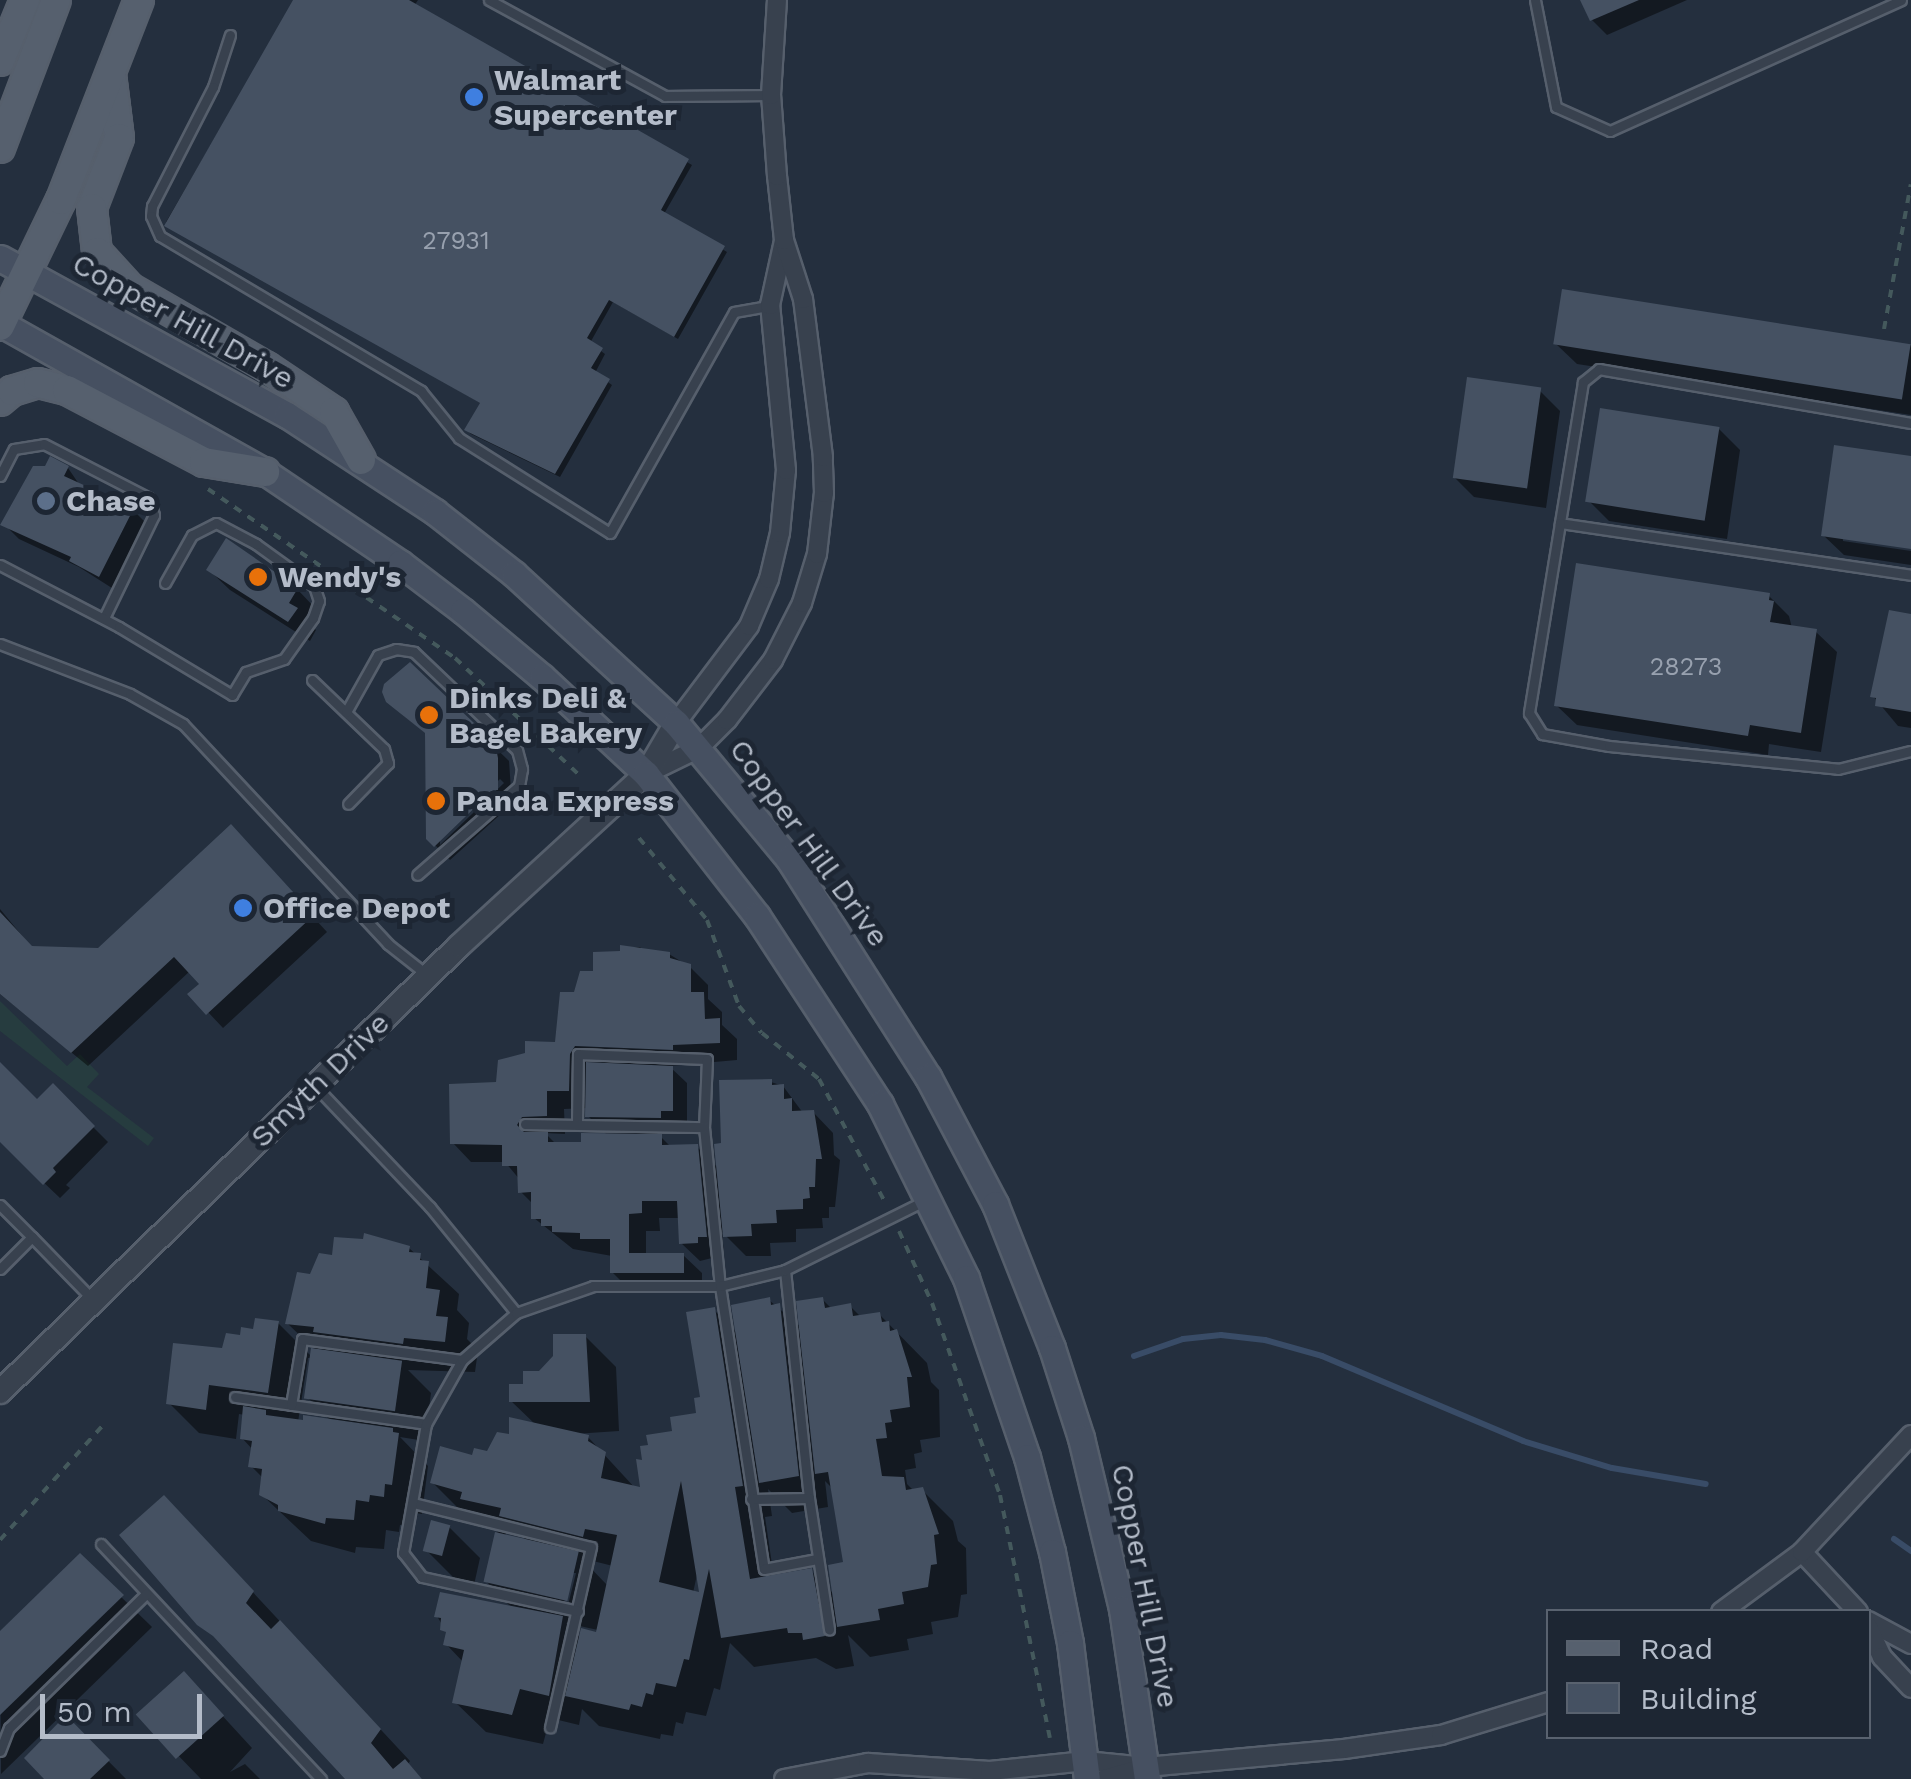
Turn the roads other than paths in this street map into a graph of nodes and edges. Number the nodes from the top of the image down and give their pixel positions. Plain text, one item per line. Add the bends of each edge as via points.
1 (25, 0) edge
2 (56, 0) edge
3 (138, 0) edge
4 (489, 0) edge
5 (777, 0) edge
6 (1534, 0) edge
7 (1902, 0) edge
8 (230, 35) dead end
9 (0, 61) edge
10 (111, 74) junction
11 (772, 95) junction
12 (0, 148) edge
13 (784, 240) junction
14 (0, 258) edge
15 (27, 273) junction
16 (770, 306) junction
17 (0, 324) edge
18 (0, 401) edge
19 (1911, 423) edge
20 (361, 460) junction
21 (265, 472) junction
22 (0, 476) edge
23 (1560, 523) junction
24 (0, 564) edge
25 (1911, 575) edge
26 (165, 582) dead end
27 (104, 618) junction
28 (0, 644) edge
29 (312, 680) dead end
30 (346, 712) junction
31 (676, 723) junction
32 (699, 748) junction
33 (1911, 752) edge
34 (646, 774) junction
35 (348, 804) dead end
36 (417, 875) dead end
37 (428, 976) junction
38 (315, 1086) junction
39 (577, 1122) junction
40 (525, 1124) dead end
41 (704, 1126) junction
42 (930, 1198) junction
43 (0, 1205) edge
44 (32, 1237) junction
45 (0, 1269) edge
46 (785, 1270) junction
47 (720, 1286) junction
48 (93, 1300) junction
49 (516, 1313) junction
50 (462, 1360) junction
51 (0, 1392) edge
52 (235, 1396) dead end
53 (291, 1406) junction
54 (426, 1424) junction
55 (1911, 1435) edge
56 (808, 1498) junction
57 (751, 1499) junction
58 (413, 1503) junction
59 (101, 1544) dead end
60 (1802, 1552) junction
61 (817, 1559) junction
62 (146, 1594) junction
63 (1724, 1609) edge
64 (1855, 1609) edge
65 (578, 1611) junction
66 (1871, 1625) edge
67 (829, 1629) dead end
68 (1871, 1631) edge
69 (1911, 1644) edge
70 (1911, 1688) edge
71 (1546, 1703) edge
72 (550, 1727) dead end
73 (0, 1750) edge
74 (1086, 1770) edge
75 (1146, 1773) edge
76 (322, 1779) edge
77 (784, 1779) edge
78 (1105, 1779) edge

1 - 9 main road
2 - 12 main road
3 - 10 main road
4 - 11 lane via 665,96
5 - 11 street
6 - 7 lane via 1556,108 1610,131
8 - 16 lane via 213,86 152,206 160,236 421,391 460,438 610,533 734,312
10 - 15 main road
10 - 20 main road via 118,138 92,208 97,252 130,288 334,412
11 - 13 street
13 - 16 street
13 - 32 street via 803,299 823,458 816,554 802,603 773,660
14 - 15 main road, Copper Hill Drive
15 - 17 main road
15 - 20 main road, Copper Hill Drive
16 - 31 street via 786,470 780,533 749,626
17 - 21 main road
18 - 21 main road via 38,384 67,390 204,462
19 - 23 lane via 1599,370 1583,382
20 - 31 main road, Copper Hill Drive via 514,574
21 - 34 main road via 463,611
22 - 27 lane via 14,449 44,444 149,498 154,515
23 - 25 lane
23 - 33 lane via 1530,700 1529,713 1542,734 1838,769
24 - 27 lane
26 - 27 lane via 192,534 216,522 314,586 319,600 284,660 246,672 232,695
28 - 37 lane via 130,694 183,724 388,944
29 - 30 lane
30 - 35 lane via 384,750 388,763
30 - 36 lane via 378,655 396,648 414,652 518,750 519,786
31 - 32 main road, Copper Hill Drive
31 - 34 street, Smyth Drive
32 - 34 street
32 - 75 main road, Copper Hill Drive via 789,860 857,961 995,1204 1081,1438 1122,1609
34 - 37 street, Smyth Drive
34 - 42 main road via 828,1020
37 - 38 street, Smyth Drive
38 - 48 street, Smyth Drive
38 - 49 lane via 430,1208
39 - 40 lane
39 - 41 lane
39 - 41 lane via 578,1054 707,1059
41 - 47 lane
42 - 46 lane
42 - 74 main road via 966,1278 1027,1457 1070,1643
43 - 44 lane
44 - 45 lane
44 - 48 lane
46 - 47 lane
46 - 56 lane
47 - 49 lane via 593,1286
47 - 57 lane
48 - 51 street, Smyth Drive
49 - 50 lane
50 - 53 lane via 302,1339
50 - 54 lane
52 - 53 lane
53 - 54 lane
54 - 58 lane
55 - 60 street
56 - 57 lane
56 - 61 lane
57 - 61 lane via 764,1569
58 - 65 lane via 403,1554 422,1578
58 - 65 lane via 591,1547
59 - 62 lane
60 - 63 street
60 - 64 street
61 - 67 lane
62 - 73 lane via 9,1728
62 - 76 lane
65 - 72 lane
66 - 69 street
68 - 70 street via 1882,1657
71 - 75 street via 1440,1735
74 - 75 street
74 - 77 street via 868,1762
75 - 78 street

